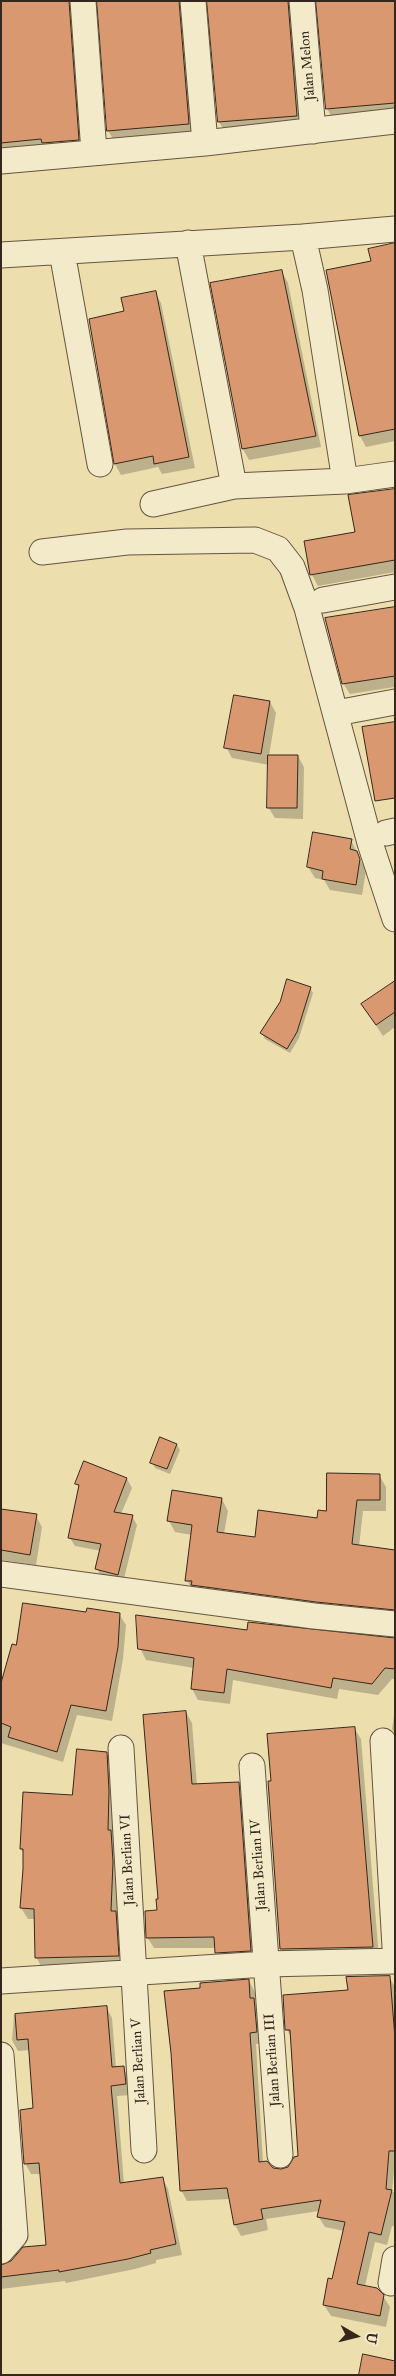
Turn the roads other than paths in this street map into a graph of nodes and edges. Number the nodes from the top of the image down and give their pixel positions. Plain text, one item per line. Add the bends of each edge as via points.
1 (83, 1) edge
2 (193, 1) edge
3 (302, 1) edge
4 (395, 120) edge
5 (313, 130) junction
6 (205, 143) junction
7 (94, 152) junction
8 (1, 160) edge
9 (395, 229) edge
10 (303, 236) junction
11 (188, 243) junction
12 (62, 252) junction
13 (1, 255) edge
14 (100, 464) dead end
15 (395, 474) edge
16 (346, 481) junction
17 (234, 486) junction
18 (153, 504) dead end
19 (42, 552) dead end
20 (395, 587) edge
21 (323, 600) dead end
22 (395, 702) edge
23 (347, 711) dead end
24 (395, 919) edge
25 (1, 1574) edge
26 (395, 1624) edge
27 (383, 1741) dead end
28 (121, 1748) dead end
29 (252, 1766) dead end
30 (395, 1946) edge
31 (395, 1961) edge
32 (266, 1964) junction
33 (134, 1972) junction
34 (1, 1981) edge
35 (1, 2055) edge
36 (144, 2150) dead end
37 (280, 2155) dead end
38 (1, 2251) edge

1 - 7 street
2 - 6 street
3 - 5 street, Jalan Melon
4 - 5 street
5 - 6 street
6 - 7 street
7 - 8 street
9 - 10 street
10 - 11 street
10 - 16 street
11 - 12 street
11 - 17 street
12 - 13 street
12 - 14 street
15 - 16 street
16 - 17 street
17 - 18 street
19 - 24 street via 126,542 255,540 278,549 292,567 307,608 370,843
20 - 21 street
22 - 23 street
25 - 26 street
27 - 30 street
28 - 33 street, Jalan Berlian VI
29 - 32 street, Jalan Berlian IV
31 - 32 street
32 - 33 street
32 - 37 street, Jalan Berlian III
33 - 34 street
33 - 36 street, Jalan Berlian V
35 - 38 street via 15,2236

